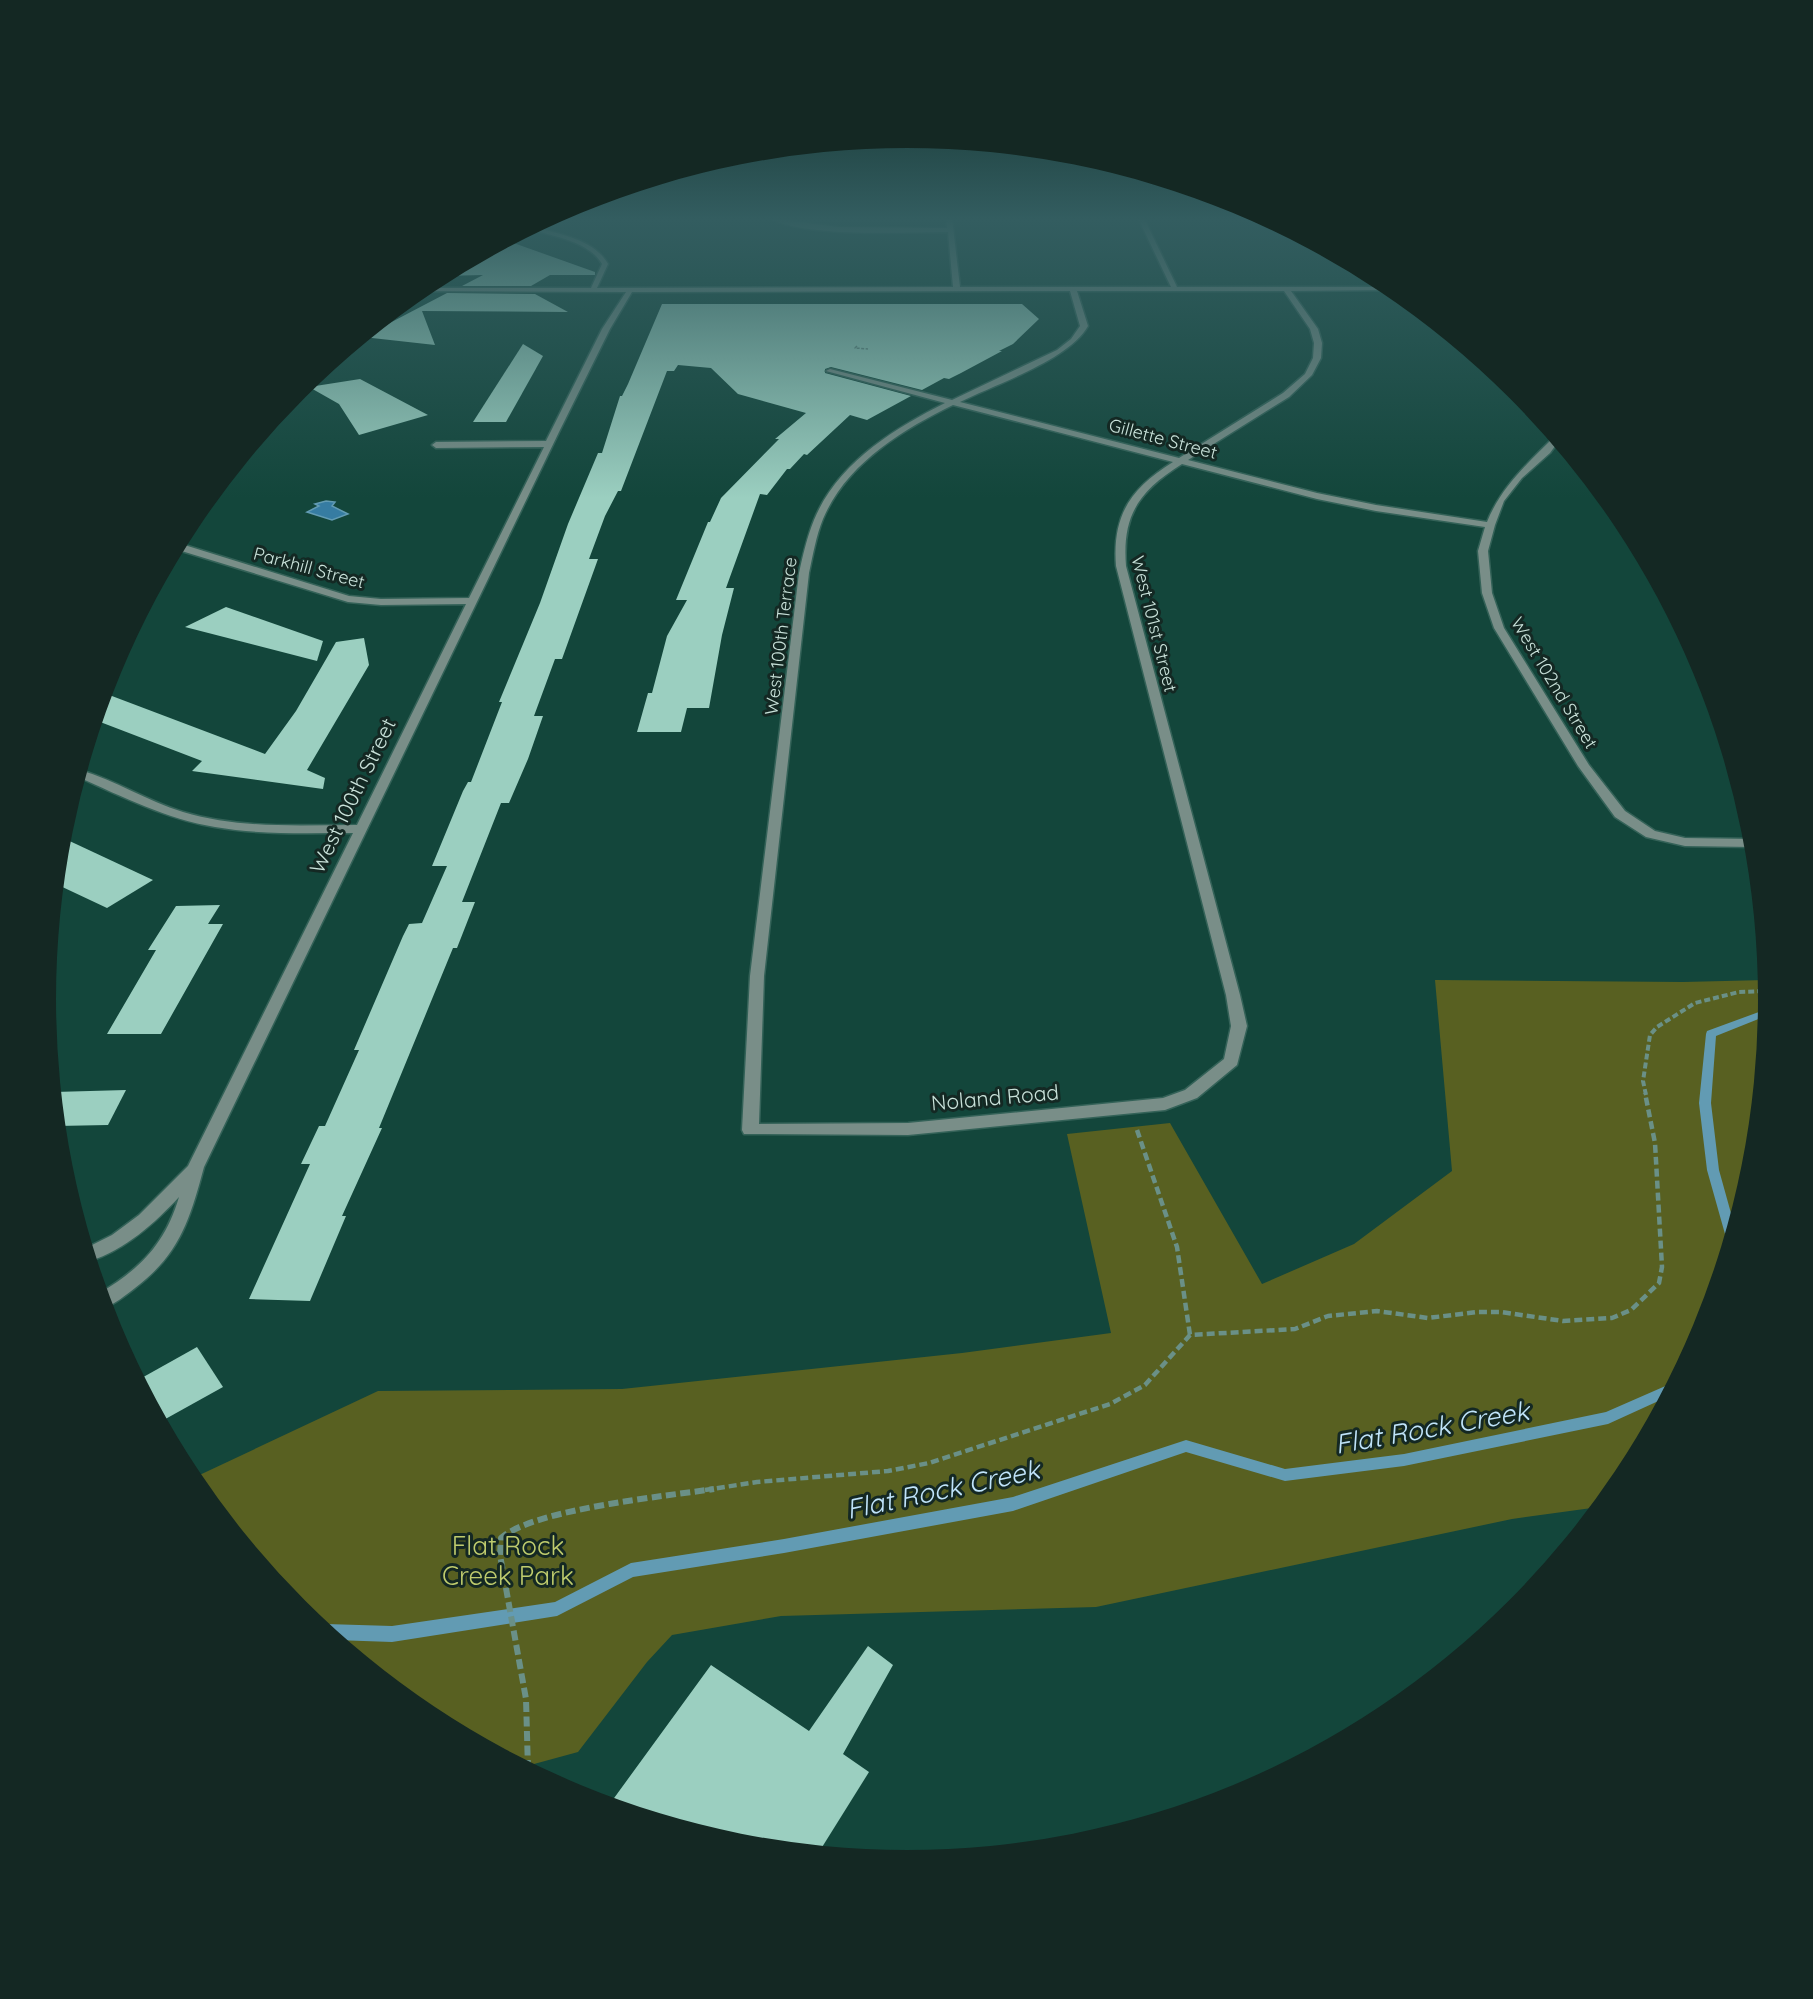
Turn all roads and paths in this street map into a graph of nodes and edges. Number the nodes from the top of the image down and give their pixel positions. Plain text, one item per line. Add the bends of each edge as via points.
1 (617, 311) edge
2 (1080, 311) edge
3 (1303, 311) edge
4 (857, 346) dead end
5 (868, 350) dead end
6 (830, 370) dead end
7 (955, 402) junction
8 (549, 444) junction
9 (1551, 444) edge
10 (436, 445) dead end
11 (1181, 460) junction
12 (1490, 525) junction
13 (186, 549) edge
14 (473, 601) junction
15 (85, 775) edge
16 (362, 829) junction
17 (1743, 843) edge
18 (1758, 991) edge
19 (1231, 1061) joint
20 (1130, 1108) junction
21 (750, 1130) joint
22 (196, 1167) junction
23 (94, 1252) edge
24 (110, 1296) edge
25 (1190, 1335) junction
26 (528, 1762) edge

1 - 8 street, West 100th Street
2 - 7 street, West 100th Terrace via 1084,326 1075,341
3 - 11 street, West 101st Street via 1318,343 1317,358 1308,375 1286,395
4 - 5 path
6 - 7 street, Gillette Street
7 - 11 street, Gillette Street
7 - 21 street, West 100th Terrace via 891,438 861,463 823,509 812,535 757,976
8 - 10 street
8 - 14 street, West 100th Street
9 - 12 street, West 102nd Street via 1506,493
11 - 12 street, Gillette Street via 1317,496
11 - 19 street, West 101st Street via 1135,498 1124,516 1118,542 1233,995 1239,1026
12 - 17 street, West 102nd Street via 1483,551 1487,593 1499,628 1584,766 1620,814 1651,834 1685,842
13 - 14 street, Parkhill Street via 348,598 381,602
14 - 16 street, West 100th Street
15 - 16 street via 193,819 230,826
16 - 22 street, West 100th Street
18 - 25 path via 1695,1003 1650,1035 1643,1081 1655,1143 1662,1267 1659,1283 1632,1310 1589,1321 1501,1312 1428,1318 1377,1311 1351,1312 1295,1329
19 - 20 street, Noland Road via 1191,1094 1165,1104
20 - 21 street, Noland Road via 908,1129
20 - 25 path via 1177,1247
22 - 23 street, West 100th Street via 166,1202
22 - 24 street, West 100th Street via 180,1224 168,1242 147,1270
25 - 26 path via 1145,1385 1110,1404 929,1463 888,1471 757,1482 569,1512 509,1531 501,1538 500,1555 526,1699

